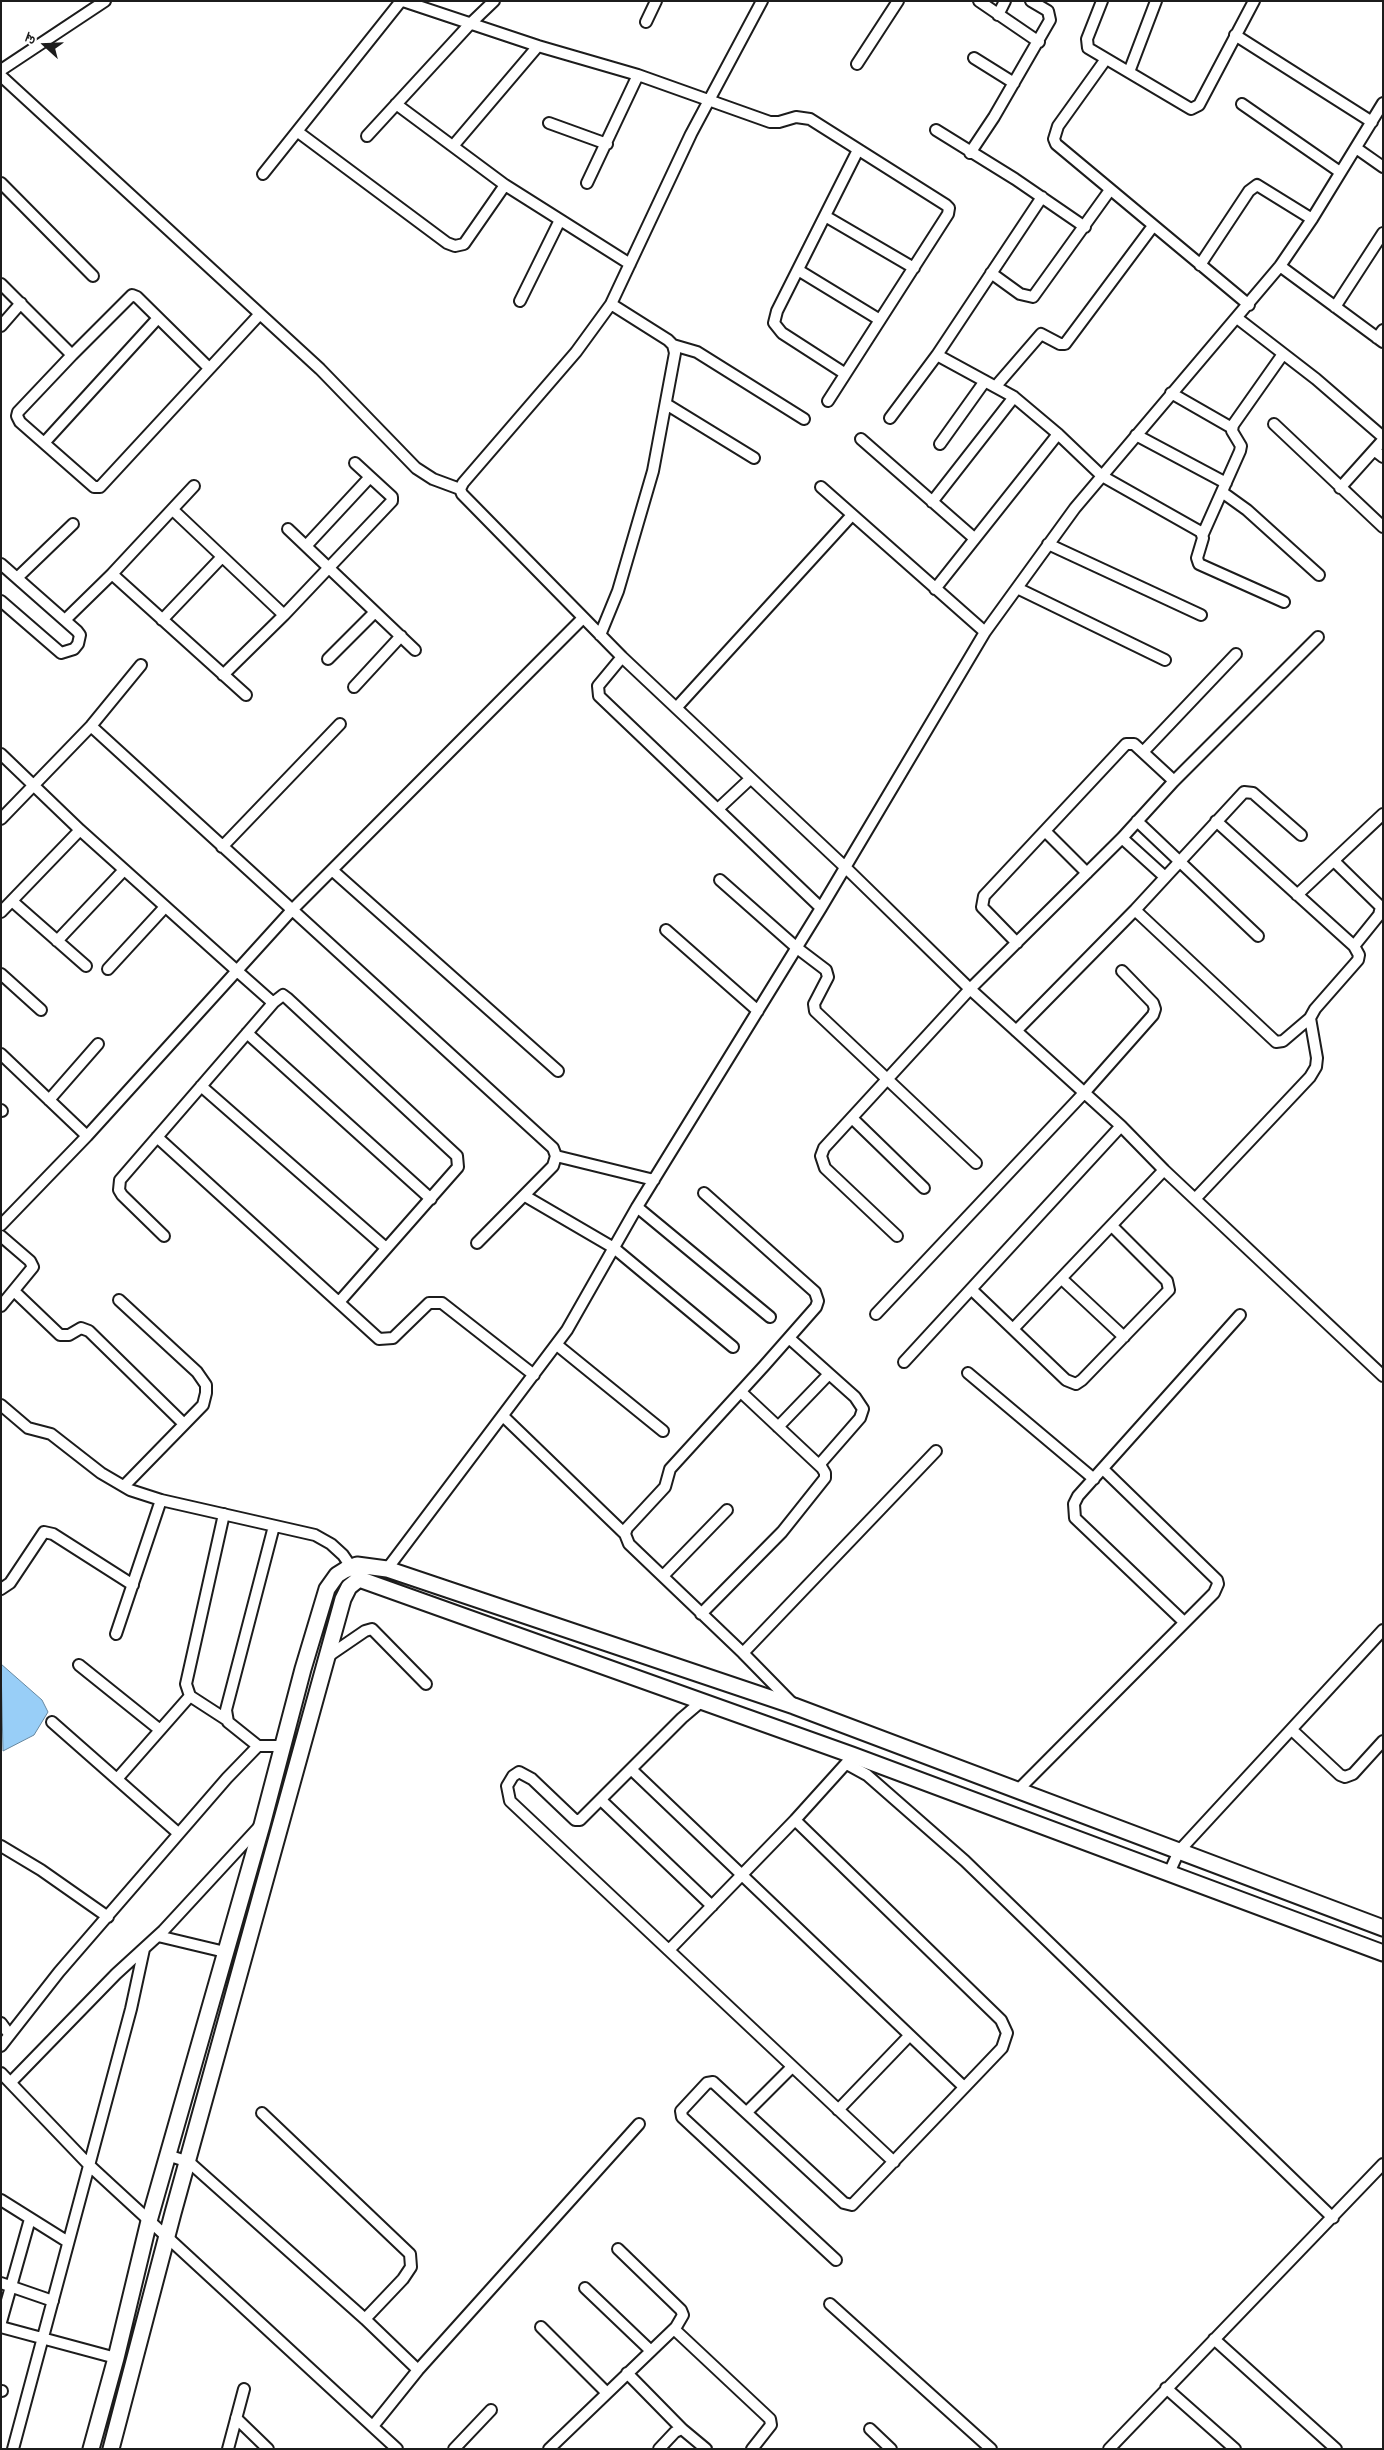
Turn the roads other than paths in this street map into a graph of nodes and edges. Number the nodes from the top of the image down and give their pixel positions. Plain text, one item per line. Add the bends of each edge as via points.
1 (105, 1) edge
2 (402, 1) edge
3 (494, 1) edge
4 (656, 1) edge
5 (762, 1) edge
6 (898, 1) edge
7 (979, 1) edge
8 (1005, 1) edge
9 (1031, 1) edge
10 (1102, 1) edge
11 (1156, 1) edge
12 (1254, 1) edge
13 (998, 15) junction
14 (646, 22) dead end
15 (470, 24) junction
16 (1235, 35) junction
17 (1039, 42) junction
18 (538, 46) junction
19 (974, 58) dead end
20 (1106, 59) junction
21 (857, 64) dead end
22 (1, 70) edge
23 (1128, 72) junction
24 (638, 75) junction
25 (1, 76) edge
26 (1014, 83) junction
27 (709, 100) junction
28 (1383, 103) edge
29 (396, 104) junction
30 (1242, 104) dead end
31 (1372, 122) junction
32 (549, 124) dead end
33 (936, 130) dead end
34 (298, 132) junction
35 (367, 136) dead end
36 (607, 144) junction
37 (453, 146) junction
38 (1356, 148) junction
39 (858, 150) junction
40 (970, 153) junction
41 (1383, 167) edge
42 (1340, 172) junction
43 (263, 174) dead end
44 (1, 183) edge
45 (586, 183) dead end
46 (505, 185) junction
47 (1110, 190) junction
48 (1042, 197) junction
49 (825, 216) junction
50 (1312, 219) junction
51 (560, 220) junction
52 (1153, 226) junction
53 (1085, 227) junction
54 (1383, 233) edge
55 (630, 264) junction
56 (1200, 264) junction
57 (1280, 266) junction
58 (914, 268) junction
59 (798, 270) junction
60 (991, 273) junction
61 (93, 276) dead end
62 (1, 284) edge
63 (520, 301) dead end
64 (20, 302) junction
65 (610, 304) junction
66 (1248, 305) junction
67 (1335, 307) junction
68 (259, 315) junction
69 (158, 318) junction
70 (1237, 318) junction
71 (880, 320) junction
72 (1, 326) edge
73 (1381, 337) edge
74 (673, 345) junction
75 (936, 354) junction
76 (1283, 354) junction
77 (72, 355) junction
78 (209, 368) junction
79 (844, 373) junction
80 (985, 380) junction
81 (996, 386) junction
82 (1171, 393) junction
83 (1014, 397) junction
84 (828, 401) dead end
85 (666, 404) junction
86 (890, 418) dead end
87 (804, 419) dead end
88 (1274, 424) dead end
89 (1232, 428) junction
90 (1058, 434) junction
91 (1136, 435) junction
92 (861, 438) dead end
93 (1383, 438) edge
94 (44, 442) junction
95 (940, 444) dead end
96 (1374, 450) junction
97 (1383, 457) edge
98 (754, 458) dead end
99 (355, 463) dead end
100 (1102, 476) junction
101 (370, 477) junction
102 (194, 486) dead end
103 (822, 487) dead end
104 (1224, 488) junction
105 (1340, 488) junction
106 (460, 489) junction
107 (932, 502) junction
108 (173, 510) junction
109 (852, 515) junction
110 (73, 524) dead end
111 (1383, 527) edge
112 (288, 529) dead end
113 (1203, 534) junction
114 (974, 538) junction
115 (1048, 544) junction
116 (306, 546) junction
117 (222, 558) junction
118 (1, 564) edge
119 (329, 568) junction
120 (112, 574) junction
121 (1319, 575) dead end
122 (17, 578) junction
123 (1017, 588) junction
124 (935, 589) junction
125 (1, 601) edge
126 (1284, 602) dead end
127 (375, 612) junction
128 (284, 615) junction
129 (1201, 615) dead end
130 (583, 618) junction
131 (65, 620) junction
132 (162, 620) junction
133 (985, 632) junction
134 (600, 635) junction
135 (401, 636) junction
136 (1318, 637) dead end
137 (415, 650) dead end
138 (1236, 654) dead end
139 (622, 657) junction
140 (328, 659) dead end
141 (1164, 660) dead end
142 (141, 665) dead end
143 (223, 675) junction
144 (354, 687) dead end
145 (246, 695) dead end
146 (677, 707) junction
147 (340, 724) dead end
148 (91, 726) junction
149 (1143, 752) junction
150 (1, 754) edge
151 (750, 779) junction
152 (1174, 781) junction
153 (34, 785) junction
154 (719, 808) junction
155 (1383, 814) edge
156 (1, 819) edge
157 (1137, 821) junction
158 (1216, 821) junction
159 (80, 830) junction
160 (1046, 832) junction
161 (1301, 836) dead end
162 (1122, 838) junction
163 (222, 846) junction
164 (1180, 860) junction
165 (1334, 861) junction
166 (845, 867) junction
167 (124, 870) junction
168 (332, 870) junction
169 (1087, 873) junction
170 (1165, 878) junction
171 (720, 880) dead end
172 (1298, 895) junction
173 (12, 901) junction
174 (165, 907) junction
175 (821, 908) junction
176 (292, 910) junction
177 (1135, 910) junction
178 (1, 912) edge
179 (666, 930) dead end
180 (1258, 936) dead end
181 (57, 941) junction
182 (1017, 943) junction
183 (1354, 946) junction
184 (796, 948) junction
185 (86, 966) dead end
186 (108, 969) dead end
187 (236, 970) junction
188 (1122, 972) dead end
189 (1, 974) edge
190 (970, 989) junction
191 (274, 1002) junction
192 (42, 1010) dead end
193 (758, 1011) junction
194 (1310, 1018) junction
195 (1016, 1031) junction
196 (247, 1033) junction
197 (98, 1044) dead end
198 (1, 1054) edge
199 (558, 1071) dead end
200 (888, 1078) junction
201 (201, 1086) junction
202 (1084, 1093) junction
203 (49, 1100) junction
204 (852, 1118) junction
205 (1121, 1126) junction
206 (87, 1136) junction
207 (157, 1137) junction
208 (556, 1156) junction
209 (976, 1163) dead end
210 (1164, 1170) junction
211 (654, 1180) junction
212 (924, 1188) dead end
213 (704, 1193) dead end
214 (525, 1196) junction
215 (431, 1199) junction
216 (1194, 1199) junction
217 (637, 1207) junction
218 (1, 1225) edge
219 (1112, 1226) junction
220 (1, 1236) edge
221 (164, 1236) dead end
222 (897, 1236) dead end
223 (478, 1243) dead end
224 (386, 1248) junction
225 (614, 1248) junction
226 (1062, 1279) junction
227 (971, 1289) junction
228 (14, 1291) junction
229 (119, 1300) dead end
230 (340, 1301) junction
231 (1, 1306) edge
232 (876, 1314) dead end
233 (1240, 1316) dead end
234 (770, 1317) dead end
235 (1013, 1329) junction
236 (1124, 1337) junction
237 (789, 1338) junction
238 (556, 1345) junction
239 (733, 1347) dead end
240 (904, 1362) dead end
241 (968, 1373) dead end
242 (829, 1374) junction
243 (534, 1375) junction
244 (1383, 1376) edge
245 (741, 1392) junction
246 (1, 1405) edge
247 (503, 1416) junction
248 (184, 1424) junction
249 (778, 1427) junction
250 (662, 1431) dead end
251 (936, 1450) dead end
252 (819, 1466) junction
253 (1103, 1469) junction
254 (1094, 1479) junction
255 (124, 1486) junction
256 (161, 1500) junction
257 (727, 1510) dead end
258 (224, 1514) junction
259 (274, 1526) junction
260 (625, 1534) junction
261 (387, 1569) junction
262 (355, 1573) junction
263 (663, 1576) junction
264 (133, 1585) junction
265 (1, 1589) edge
266 (701, 1614) junction
267 (1184, 1621) junction
268 (1383, 1630) edge
269 (116, 1634) dead end
270 (743, 1653) junction
271 (327, 1657) junction
272 (79, 1665) dead end
273 (426, 1684) dead end
274 (190, 1696) junction
275 (702, 1701) junction
276 (794, 1706) junction
277 (830, 1719) junction
278 (227, 1720) junction
279 (52, 1722) dead end
280 (160, 1730) junction
281 (1292, 1730) junction
282 (1383, 1741) edge
283 (822, 1744) junction
284 (258, 1746) junction
285 (282, 1746) junction
286 (850, 1759) junction
287 (632, 1770) junction
288 (117, 1779) junction
289 (1017, 1791) junction
290 (601, 1800) junction
291 (795, 1820) junction
292 (262, 1824) junction
293 (178, 1833) junction
294 (1, 1846) edge
295 (255, 1847) junction
296 (1179, 1851) junction
297 (274, 1853) junction
298 (1169, 1873) junction
299 (741, 1876) junction
300 (712, 1906) junction
301 (108, 1917) junction
302 (1383, 1928) edge
303 (158, 1936) junction
304 (144, 1949) junction
305 (669, 1950) junction
306 (225, 1952) junction
307 (1383, 1953) edge
308 (1, 2023) edge
309 (9, 2034) junction
310 (909, 2036) junction
311 (1, 2046) edge
312 (792, 2067) junction
313 (1, 2073) edge
314 (11, 2082) junction
315 (964, 2087) junction
316 (838, 2110) junction
317 (747, 2112) junction
318 (262, 2113) dead end
319 (639, 2124) dead end
320 (167, 2155) junction
321 (188, 2162) junction
322 (894, 2162) junction
323 (1383, 2164) edge
324 (90, 2166) junction
325 (1, 2200) edge
326 (1332, 2218) junction
327 (30, 2219) junction
328 (149, 2221) junction
329 (167, 2239) junction
330 (68, 2242) junction
331 (618, 2249) dead end
332 (836, 2260) dead end
333 (1, 2283) edge
334 (12, 2286) junction
335 (585, 2288) dead end
336 (53, 2300) junction
337 (830, 2304) dead end
338 (365, 2319) junction
339 (1, 2322) edge
340 (1, 2327) edge
341 (540, 2327) dead end
342 (674, 2329) junction
343 (44, 2338) junction
344 (1214, 2338) junction
345 (651, 2351) junction
346 (116, 2358) junction
347 (418, 2370) junction
348 (627, 2374) junction
349 (1166, 2388) junction
350 (244, 2389) dead end
351 (607, 2393) junction
352 (491, 2410) dead end
353 (236, 2418) junction
354 (373, 2426) junction
355 (682, 2429) junction
356 (870, 2429) dead end
357 (13, 2449) edge
358 (91, 2449) edge
359 (111, 2449) edge
360 (228, 2449) edge
361 (268, 2449) edge
362 (397, 2449) edge
363 (454, 2449) edge
364 (548, 2449) edge
365 (659, 2449) edge
366 (706, 2449) edge
367 (752, 2449) edge
368 (891, 2449) edge
369 (992, 2449) edge
370 (1109, 2449) edge
371 (1236, 2449) edge
372 (1336, 2449) edge

1 - 22 street
2 - 15 street
2 - 34 street
3 - 15 street
4 - 14 street
5 - 27 street
6 - 21 street
7 - 13 street
8 - 13 street
9 - 17 street via 1050,14
10 - 20 street via 1086,45
11 - 23 street
12 - 16 street
13 - 17 street
15 - 18 street
15 - 29 street
16 - 23 street via 1195,108 1185,107
16 - 31 street
17 - 26 street
18 - 24 street
18 - 37 street
19 - 26 street
20 - 23 street
20 - 47 street via 1058,126 1054,139 1063,152
24 - 27 street
24 - 36 street
25 - 68 street
26 - 40 street
27 - 39 street via 770,122 803,117
27 - 55 street
28 - 31 street
29 - 35 street
29 - 37 street
30 - 42 street
31 - 38 street
32 - 36 street
33 - 40 street
34 - 43 street
34 - 46 street via 455,246 464,244
36 - 45 street
37 - 46 street
38 - 41 street
38 - 42 street
39 - 49 street
39 - 58 street via 949,208
40 - 48 street
42 - 50 street
44 - 61 street
46 - 51 street
47 - 52 street
47 - 53 street
48 - 53 street
48 - 60 street
49 - 58 street
49 - 59 street
50 - 56 street via 1257,185 1249,191
50 - 57 street
51 - 55 street
51 - 63 street
52 - 56 street
52 - 81 street via 1065,344 1040,334
53 - 60 street via 1033,296 1020,294
54 - 67 street
55 - 65 street
56 - 66 street
57 - 66 street
57 - 67 street
58 - 71 street
59 - 71 street
59 - 79 street via 774,323 782,333
60 - 75 street
62 - 64 street
64 - 72 street
64 - 77 street
65 - 74 street
65 - 106 street via 576,352
66 - 70 street
67 - 73 street
68 - 78 street
68 - 106 street via 320,369 416,468 433,479
69 - 77 street via 137,296 129,296
69 - 78 street
69 - 94 street
70 - 76 street
70 - 82 street
71 - 79 street
74 - 85 street via 675,353
74 - 87 street via 697,352
75 - 80 street
75 - 86 street
76 - 89 street
76 - 93 street
77 - 94 street via 18,412 20,422
78 - 94 street via 100,487 94,487
79 - 84 street
80 - 81 street
80 - 95 street
81 - 83 street
82 - 89 street
82 - 91 street
83 - 90 street
83 - 107 street
85 - 98 street
85 - 134 street via 637,530
88 - 105 street
89 - 104 street via 1240,451
90 - 100 street
90 - 114 street
91 - 100 street
91 - 104 street
92 - 107 street
93 - 96 street
96 - 97 street
96 - 105 street
99 - 101 street
100 - 113 street
100 - 115 street
101 - 116 street
101 - 119 street via 392,497 392,501
102 - 108 street
103 - 109 street
104 - 113 street
104 - 121 street
105 - 111 street
106 - 130 street
107 - 114 street
108 - 117 street
108 - 120 street
109 - 124 street
109 - 146 street
110 - 122 street
112 - 116 street
113 - 126 street via 1197,558 1199,564
114 - 124 street
115 - 123 street
115 - 129 street
116 - 119 street
117 - 128 street
117 - 132 street
118 - 122 street
119 - 127 street
119 - 128 street
120 - 131 street
120 - 132 street
122 - 131 street
123 - 133 street
123 - 141 street
124 - 133 street
125 - 131 street via 61,653 74,649 80,635
127 - 135 street
127 - 140 street
128 - 143 street
130 - 134 street
130 - 168 street
132 - 143 street
133 - 166 street
134 - 139 street
135 - 137 street
135 - 144 street
136 - 152 street
138 - 149 street
139 - 146 street
139 - 154 street via 598,686 599,696
142 - 148 street
143 - 145 street
146 - 151 street
147 - 163 street
148 - 153 street
148 - 163 street
149 - 152 street
149 - 160 street via 1134,744 1126,744
150 - 153 street
151 - 154 street
151 - 166 street
152 - 157 street
153 - 156 street
153 - 159 street
154 - 175 street
155 - 165 street
157 - 162 street
157 - 164 street
158 - 161 street via 1248,791
158 - 164 street
158 - 172 street
159 - 167 street
159 - 173 street
160 - 169 street
160 - 182 street via 984,896 982,902 986,912
162 - 169 street
162 - 170 street
163 - 176 street
164 - 170 street
164 - 180 street
165 - 172 street
165 - 183 street via 1381,907 1379,915
166 - 175 street
166 - 190 street
167 - 174 street
167 - 181 street
168 - 176 street
168 - 199 street
169 - 182 street
170 - 177 street
171 - 184 street
172 - 183 street
173 - 178 street
173 - 181 street
174 - 186 street
174 - 187 street
175 - 184 street
176 - 187 street
176 - 208 street via 553,1148
177 - 194 street via 1276,1042 1283,1041
177 - 195 street
179 - 193 street
181 - 185 street
182 - 190 street
183 - 194 street via 1358,960
184 - 193 street
184 - 200 street via 828,973 814,1004 815,1011
187 - 191 street
187 - 206 street
188 - 202 street via 1149,997 1155,1009
189 - 192 street
190 - 195 street
190 - 200 street
191 - 196 street
191 - 215 street via 282,996 287,998 454,1150 458,1167
193 - 211 street
194 - 216 street via 1317,1058 1310,1077
195 - 202 street
196 - 201 street
196 - 215 street
197 - 203 street
198 - 203 street
200 - 204 street
200 - 209 street
201 - 207 street
201 - 224 street
202 - 205 street
202 - 232 street
203 - 206 street
204 - 212 street
204 - 222 street via 824,1148 821,1156 824,1168
205 - 210 street
205 - 227 street
206 - 218 street
207 - 221 street via 118,1185 122,1195
207 - 230 street
208 - 211 street
208 - 214 street via 547,1172
210 - 216 street
210 - 219 street
211 - 217 street
213 - 237 street via 818,1296 816,1307
214 - 223 street
214 - 225 street
215 - 224 street
216 - 244 street
217 - 225 street
217 - 234 street
219 - 226 street
219 - 236 street via 1169,1286 1166,1296
220 - 228 street via 33,1264 32,1270
224 - 230 street
225 - 238 street
225 - 239 street
226 - 235 street
226 - 236 street
227 - 235 street
227 - 240 street
228 - 231 street
228 - 248 street via 60,1334 69,1335 80,1328 89,1331
229 - 248 street via 203,1378 206,1399
230 - 243 street via 374,1336 386,1340 393,1338 429,1303 442,1303
233 - 253 street
235 - 236 street via 1066,1380 1076,1384
237 - 242 street
237 - 245 street
238 - 243 street
238 - 250 street
241 - 254 street
242 - 249 street
242 - 252 street via 860,1402 863,1409 860,1418
243 - 247 street
245 - 249 street
245 - 260 street via 670,1469 665,1487
246 - 255 street via 28,1428 51,1434 101,1473
247 - 260 street
247 - 261 street
248 - 255 street
249 - 252 street
251 - 270 street
252 - 266 street via 825,1473 824,1478 811,1498
253 - 254 street
253 - 267 street via 1217,1580 1214,1593
254 - 267 street via 1074,1504 1075,1518
255 - 256 street
256 - 258 street
256 - 264 street
257 - 263 street
258 - 259 street
258 - 274 street via 186,1684
259 - 262 street via 315,1536 331,1544
259 - 278 street via 226,1710
260 - 263 street via 629,1544
261 - 262 main road via 357,1566
261 - 276 main road
262 - 271 main road via 346,1592
262 - 275 main road
262 - 285 main road via 337,1575 328,1589
263 - 266 street
264 - 265 street via 53,1534 44,1532 10,1583
264 - 269 street
266 - 270 street
267 - 289 street
268 - 281 street
270 - 276 street
271 - 273 street via 365,1630 372,1629
271 - 297 main road
272 - 280 street
274 - 278 street
274 - 280 street
275 - 283 main road
275 - 287 street
276 - 277 main road
277 - 283 main road
277 - 289 main road
278 - 284 street
279 - 288 street
280 - 288 street
281 - 282 street via 1345,1778 1353,1774
281 - 296 street
283 - 286 main road
284 - 285 street
284 - 293 street
285 - 292 main road
286 - 291 street
286 - 298 main road
286 - 326 street via 965,1861
287 - 290 street
287 - 299 street
288 - 293 street
289 - 296 main road
290 - 300 street
290 - 305 street via 578,1821 526,1774 516,1773 507,1786 510,1801 518,1810
291 - 299 street
291 - 315 street via 1005,2026 1007,2033 1002,2048
292 - 295 main road
292 - 303 street
293 - 301 street
294 - 301 street
295 - 297 main road
295 - 306 main road
296 - 298 street
296 - 302 main road
297 - 321 main road
298 - 307 main road
299 - 300 street
299 - 310 street
300 - 305 street
301 - 309 street via 58,1972
303 - 304 street
303 - 306 street
304 - 314 street
304 - 324 street
305 - 312 street
306 - 320 main road
308 - 309 street
309 - 311 street
310 - 315 street
310 - 316 street
312 - 316 street
312 - 317 street
313 - 314 street
314 - 324 street
315 - 322 street
316 - 322 street
317 - 322 street via 848,2204 856,2203
317 - 332 street via 717,2084 710,2082 680,2113
318 - 338 street via 410,2254 411,2266 403,2279
319 - 347 street
320 - 321 street
320 - 328 main road
321 - 329 main road
321 - 338 street
323 - 326 street
324 - 328 street
324 - 330 street
325 - 327 street
326 - 344 street
327 - 330 street
327 - 334 street
328 - 329 street
328 - 346 main road
329 - 354 street
329 - 359 main road
330 - 336 street
331 - 342 street via 681,2310 681,2320
333 - 334 street
334 - 336 street
334 - 339 street
335 - 345 street
336 - 343 street
337 - 369 street
338 - 347 street
340 - 343 street
341 - 351 street
342 - 345 street
342 - 367 street via 770,2419 771,2425
343 - 346 street
343 - 357 street
344 - 349 street
344 - 372 street
345 - 348 street
346 - 358 main road
347 - 354 street
348 - 351 street
348 - 355 street
349 - 370 street
349 - 371 street
350 - 353 street
351 - 364 street
352 - 363 street
353 - 360 street
353 - 361 street
354 - 362 street
355 - 365 street
355 - 366 street
356 - 368 street

